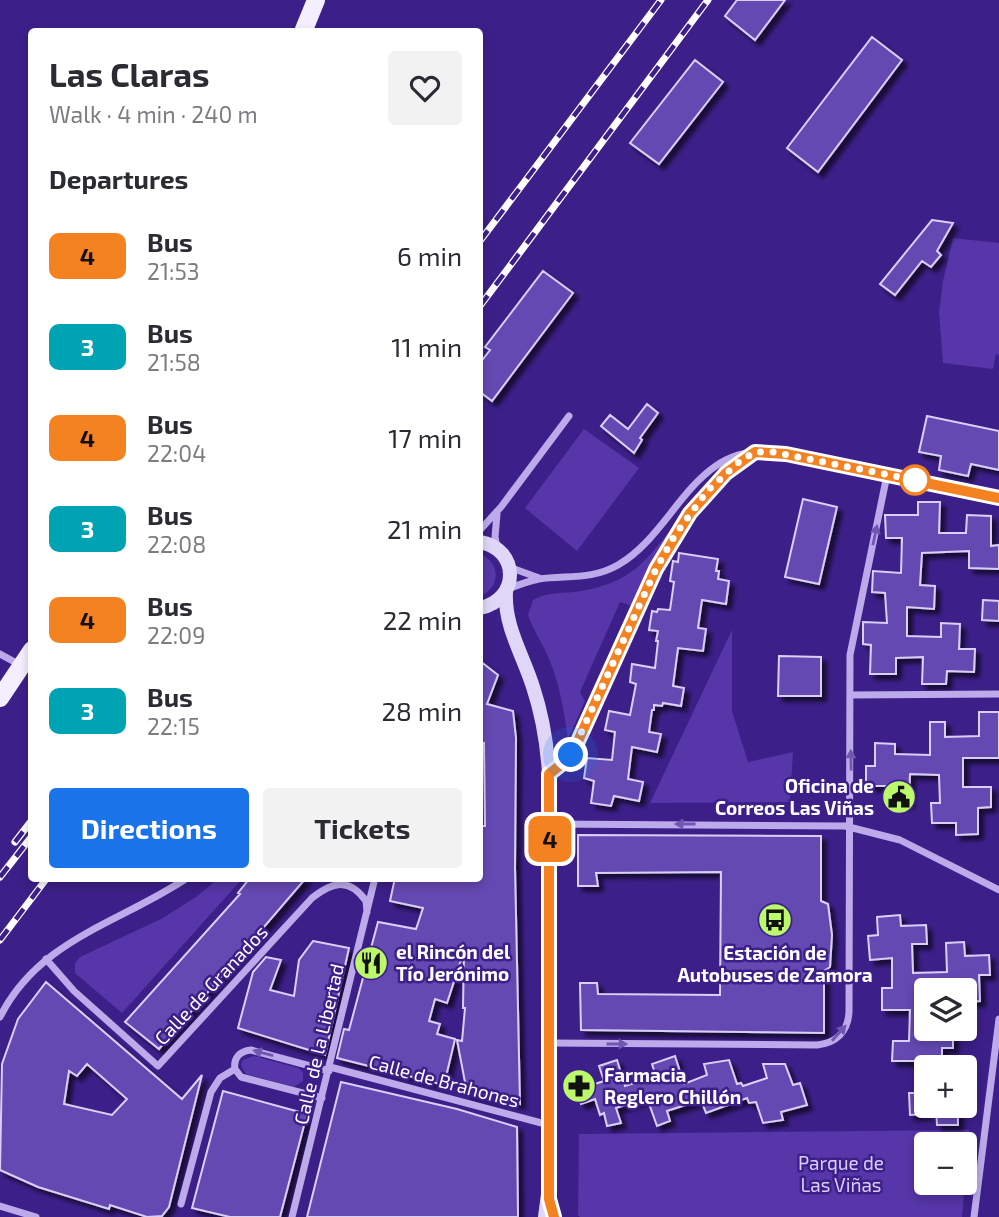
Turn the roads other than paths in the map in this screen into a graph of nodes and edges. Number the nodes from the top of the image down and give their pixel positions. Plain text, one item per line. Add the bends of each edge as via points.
1 (316, 0) edge
2 (305, 28) edge
3 (569, 416) dead end
4 (755, 452) junction
5 (887, 475) junction
6 (999, 498) edge
7 (501, 507) junction
8 (483, 527) edge
9 (483, 543) edge
10 (498, 550) junction
11 (509, 567) junction
12 (543, 579) junction
13 (507, 590) junction
14 (483, 607) edge
15 (483, 610) edge
16 (509, 626) junction
17 (0, 654) edge
18 (27, 658) edge
19 (999, 694) edge
20 (850, 695) junction
21 (0, 698) edge
22 (549, 774) junction
23 (550, 824) junction
24 (851, 827) junction
25 (181, 882) edge
26 (374, 882) edge
27 (999, 890) edge
28 (366, 912) junction
29 (46, 959) junction
30 (0, 1017) edge
31 (999, 1019) edge
32 (548, 1043) junction
33 (235, 1069) junction
34 (329, 1069) junction
35 (322, 1098) junction
36 (550, 1125) junction
37 (549, 1199) junction
38 (181, 1204) dead end
39 (0, 1206) edge
40 (36, 1217) edge
41 (292, 1217) edge
42 (545, 1217) edge
43 (554, 1217) edge
44 (974, 1217) edge

1 - 2 main road
3 - 7 street
4 - 5 street
4 - 12 street via 730,459 703,476 642,545 618,565 587,576
4 - 22 street via 716,482 675,535 574,750
5 - 6 street
20 -> 5 street via 851,649
7 - 8 street
7 - 10 street via 495,523
9 - 10 street
10 - 11 street
11 - 12 street
11 - 13 street
12 - 13 street
13 - 14 street
13 - 16 street
15 - 16 street
16 - 22 street via 536,696
17 - 18 street
18 - 21 main road
19 - 20 street
24 -> 20 street
22 - 23 street
24 -> 23 street
23 - 32 street
24 - 27 street via 900,841
32 -> 24 street via 817,1045 837,1038 849,1012
25 - 29 street
26 - 28 street, Calle de la Libertad
28 - 29 street, Calle de Granados via 366,901 355,889 329,885 158,1066 74,991
28 - 34 street, Calle de la Libertad
29 - 30 street via 19,986
31 - 44 street
32 - 36 street
34 -> 33 street, Calle de Brahones via 251,1050 237,1056
33 - 35 street via 244,1078
33 - 38 street via 220,1078 211,1092
34 - 35 street, Calle de la Libertad
34 - 36 street, Calle de Brahones
35 - 41 street, Calle de la Libertad
36 - 37 street
37 - 42 street
37 - 43 street
39 - 40 street

